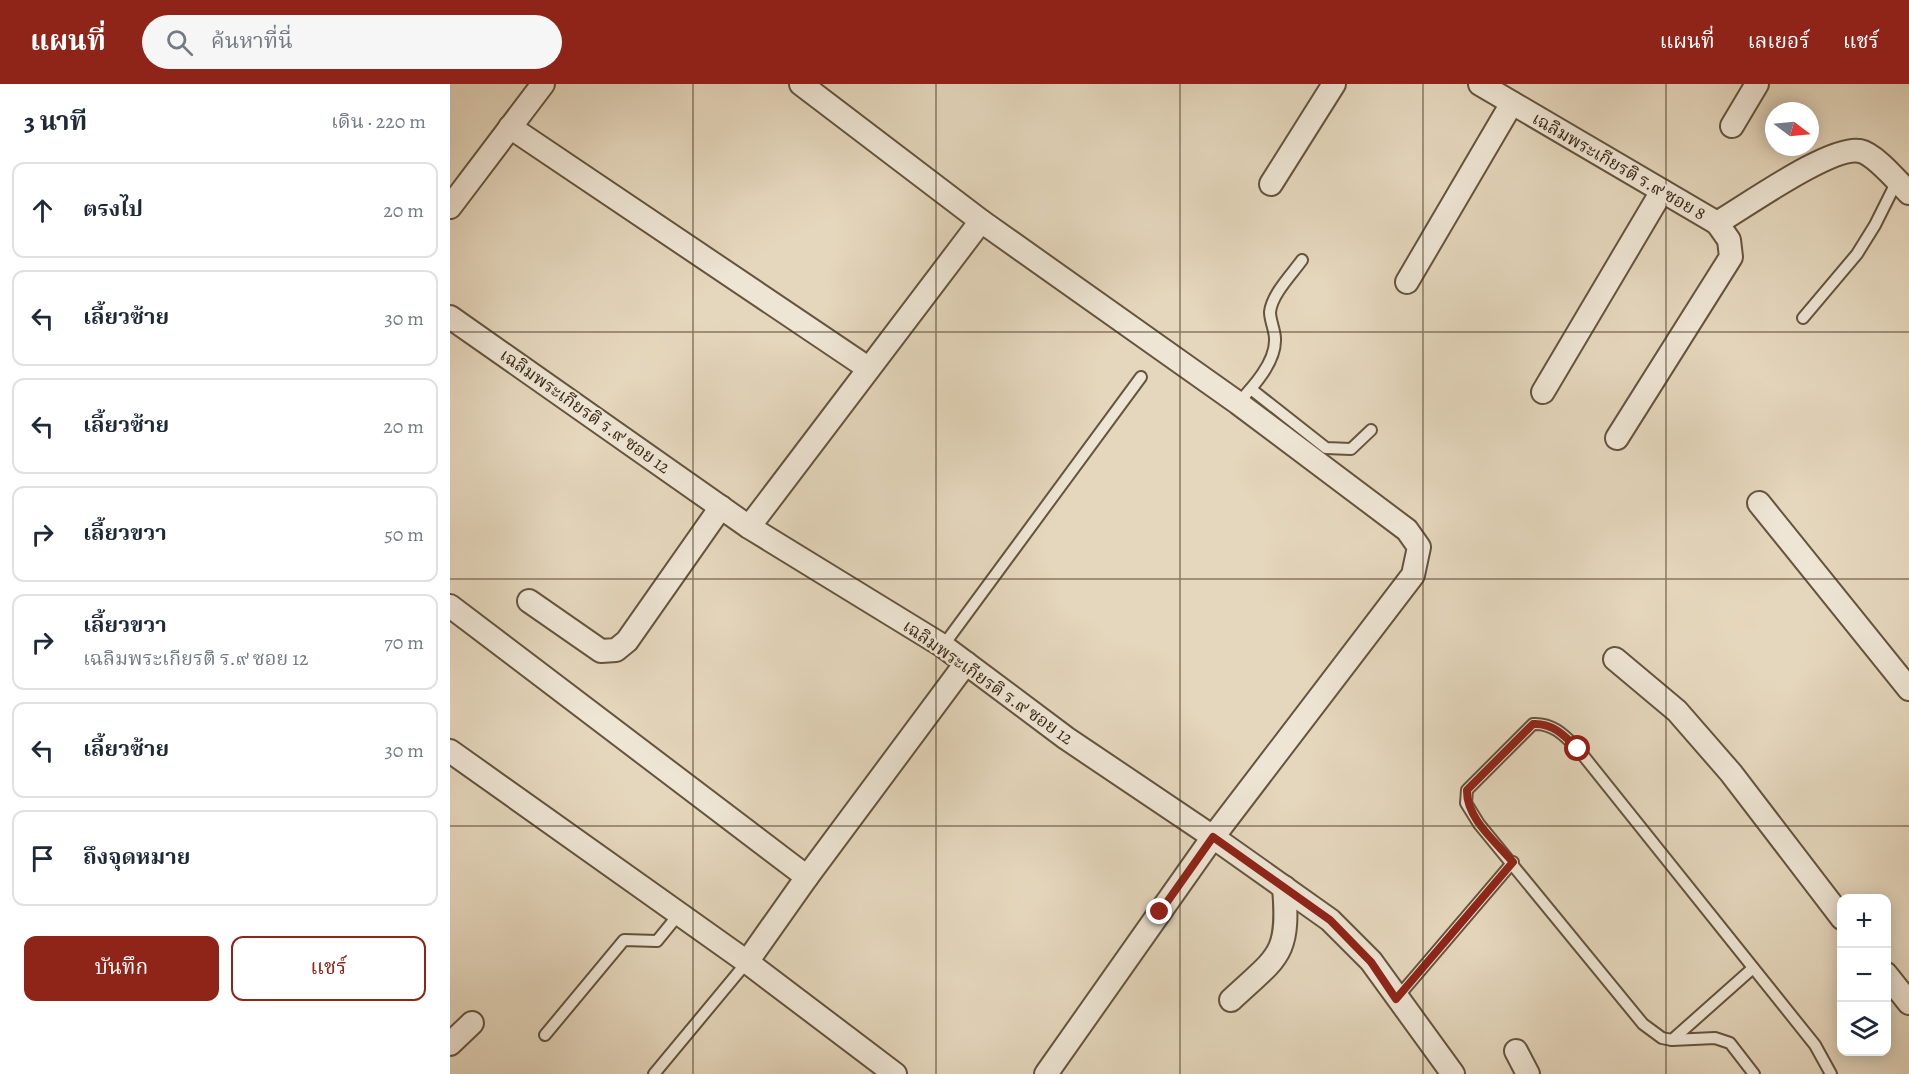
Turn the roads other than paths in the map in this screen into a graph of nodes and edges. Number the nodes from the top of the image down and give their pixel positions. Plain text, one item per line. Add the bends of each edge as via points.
1 (543, 84) edge
2 (801, 84) edge
3 (1334, 84) edge
4 (1480, 84) edge
5 (1757, 84) edge
6 (1512, 103) junction
7 (1732, 126) dead end
8 (510, 127) junction
9 (1271, 184) dead end
10 (1903, 187) edge
11 (1662, 191) junction
12 (452, 198) edge
13 (981, 220) junction
14 (1717, 223) junction
15 (1302, 260) dead end
16 (1407, 282) dead end
17 (450, 316) edge
18 (1803, 318) dead end
19 (868, 369) junction
20 (1141, 377) dead end
21 (1543, 392) dead end
22 (1244, 396) junction
23 (1371, 430) dead end
24 (1617, 438) dead end
25 (1759, 503) dead end
26 (721, 507) junction
27 (749, 527) junction
28 (529, 601) dead end
29 (450, 606) edge
30 (943, 646) junction
31 (1615, 659) dead end
32 (966, 663) junction
33 (1909, 689) edge
34 (450, 751) edge
35 (1213, 837) junction
36 (1513, 862) junction
37 (807, 877) junction
38 (1284, 888) junction
39 (1837, 911) edge
40 (679, 914) junction
41 (747, 962) junction
42 (1753, 968) junction
43 (1891, 979) edge
44 (1396, 999) junction
45 (1231, 1000) dead end
46 (1909, 1003) edge
47 (472, 1023) dead end
48 (545, 1035) dead end
49 (1672, 1040) junction
50 (450, 1044) edge
51 (1516, 1051) dead end
52 (654, 1074) edge
53 (895, 1074) edge
54 (1046, 1074) edge
55 (1454, 1074) edge
56 (1528, 1074) edge
57 (1754, 1074) edge
58 (1831, 1074) edge

1 - 8 street
2 - 13 street
3 - 9 street
4 - 6 street, เฉลิมพระเกียรติ ร.๙ ซอย 8
5 - 7 street
6 - 11 street, เฉลิมพระเกียรติ ร.๙ ซอย 8
6 - 16 street
8 - 12 street
8 - 19 street
10 - 14 street, เฉลิมพระเกียรติ ร.๙ ซอย 8 via 1861,151 1841,152
10 - 18 lane via 1857,254
11 - 14 street, เฉลิมพระเกียรติ ร.๙ ซอย 8
11 - 21 street
13 - 19 street
13 - 22 street
14 - 24 street via 1729,240 1731,257
15 - 22 lane via 1270,311 1275,339 1273,354
17 - 26 street, เฉลิมพระเกียรติ ร.๙ ซอย 12
19 - 27 street
20 - 30 lane
22 - 23 lane via 1326,448 1351,449
22 - 35 street via 1407,530 1419,547 1413,575
25 - 33 street
26 - 27 street, เฉลิมพระเกียรติ ร.๙ ซอย 12
26 - 28 street via 616,650 601,651
27 - 30 street, เฉลิมพระเกียรติ ร.๙ ซอย 12
29 - 37 street
30 - 32 street, เฉลิมพระเกียรติ ร.๙ ซอย 12
31 - 39 street via 1684,720 1731,773
32 - 35 street, เฉลิมพระเกียรติ ร.๙ ซอย 12 via 1065,738
32 - 37 street
34 - 40 street
35 - 38 street, เฉลิมพระเกียรติ ร.๙ ซอย 12
35 - 54 street
36 - 42 lane via 1479,824 1466,803 1467,790 1533,724 1545,723 1578,749
36 - 44 lane
36 - 49 lane via 1643,1024 1662,1038
37 - 41 street
38 - 44 street, เฉลิมพระเกียรติ ร.๙ ซอย 12 via 1330,920 1371,962
38 - 45 street via 1284,943 1272,961
40 - 41 street
40 - 48 lane via 657,941 624,940
41 - 52 lane
41 - 53 street
42 - 49 lane
42 - 58 lane via 1815,1045
43 - 46 street
44 - 55 street, เฉลิมพระเกียรติ ร.๙ ซอย 12
47 - 50 street
49 - 57 lane via 1715,1038 1730,1043
51 - 56 street

